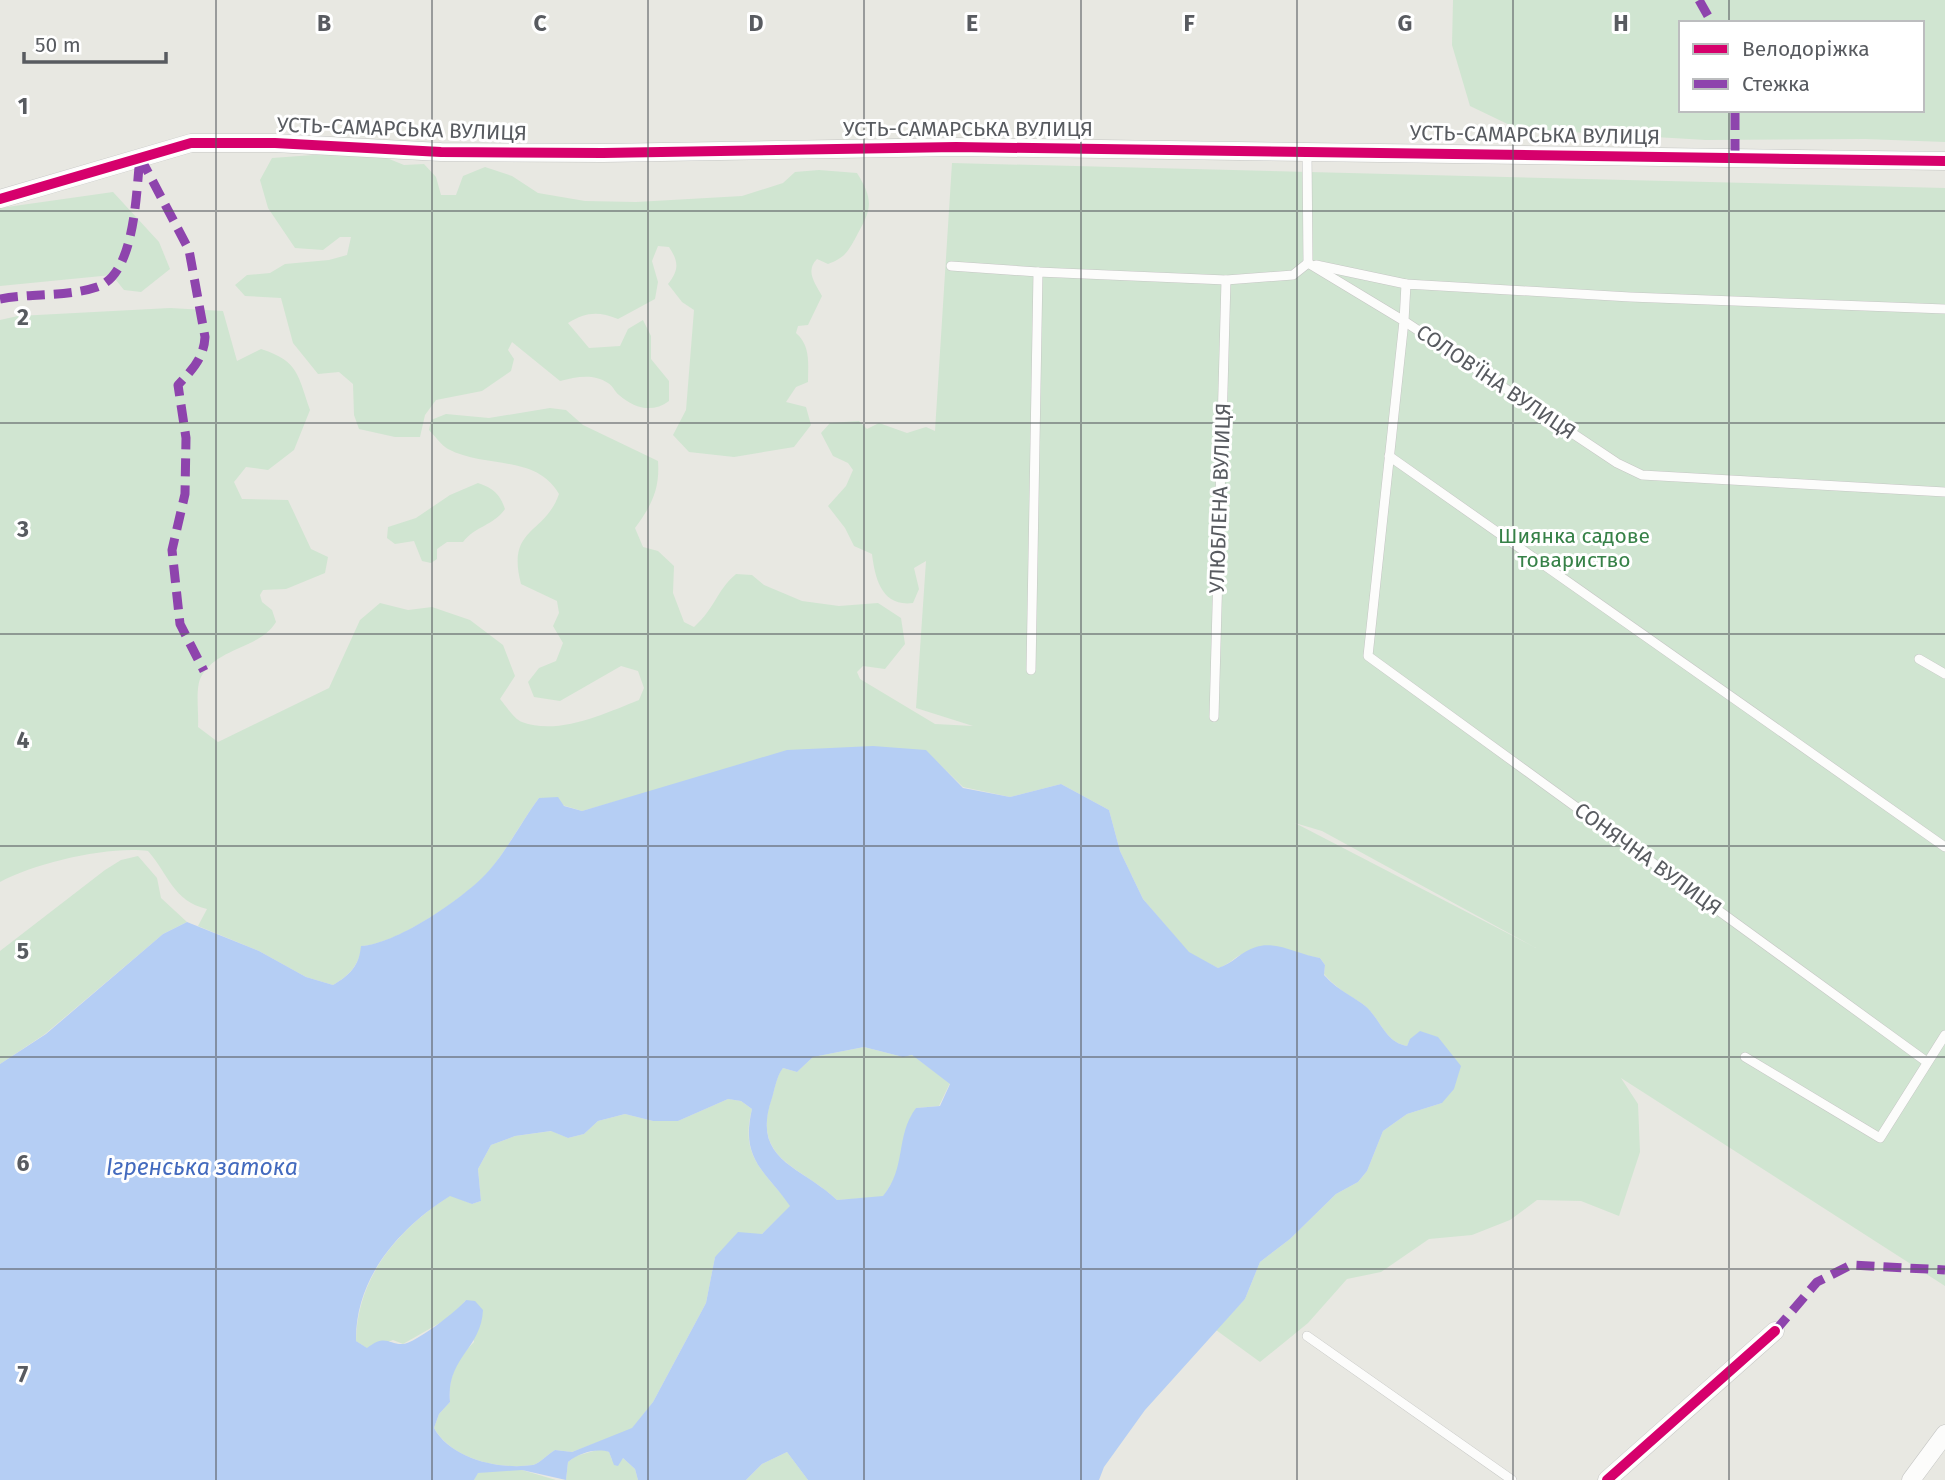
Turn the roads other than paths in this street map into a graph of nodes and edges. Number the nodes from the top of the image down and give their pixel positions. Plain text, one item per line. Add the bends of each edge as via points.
1 (1307, 152) junction
2 (1945, 161) edge
3 (0, 199) edge
4 (1308, 263) junction
5 (951, 266) dead end
6 (1038, 272) junction
7 (1226, 280) junction
8 (1406, 284) junction
9 (1945, 309) edge
10 (1404, 321) junction
11 (1389, 456) junction
12 (1945, 492) edge
13 (1919, 659) dead end
14 (1031, 670) dead end
15 (1945, 674) edge
16 (1214, 717) dead end
17 (1945, 847) edge
18 (1945, 1035) edge
19 (1745, 1057) dead end
20 (1927, 1062) junction
21 (1774, 1331) dead end
22 (1307, 1336) dead end
23 (1945, 1434) edge
24 (1512, 1480) edge
25 (1607, 1480) edge
26 (1911, 1480) edge

1 - 2 street, УСТЬ-САМАРСЬКА ВУЛИЦЯ
1 - 3 street, УСТЬ-САМАРСЬКА ВУЛИЦЯ via 956,147 454,152 191,143
1 - 4 lane
4 - 7 lane via 1293,275
4 - 8 lane
4 - 10 lane
5 - 6 lane
6 - 7 lane
6 - 14 lane
7 - 16 lane, УЛЮБЛЕНА ВУЛИЦЯ
8 - 9 lane
8 - 10 lane, СОЛОВ'ЇНА ВУЛИЦЯ
10 - 11 lane
10 - 12 lane, СОЛОВ'ЇНА ВУЛИЦЯ via 1642,475
11 - 17 lane
11 - 20 lane, СОНЯЧНА ВУЛИЦЯ via 1368,656
13 - 15 lane
18 - 20 lane
19 - 20 lane via 1880,1138
21 - 25 street
22 - 24 lane
23 - 26 street

